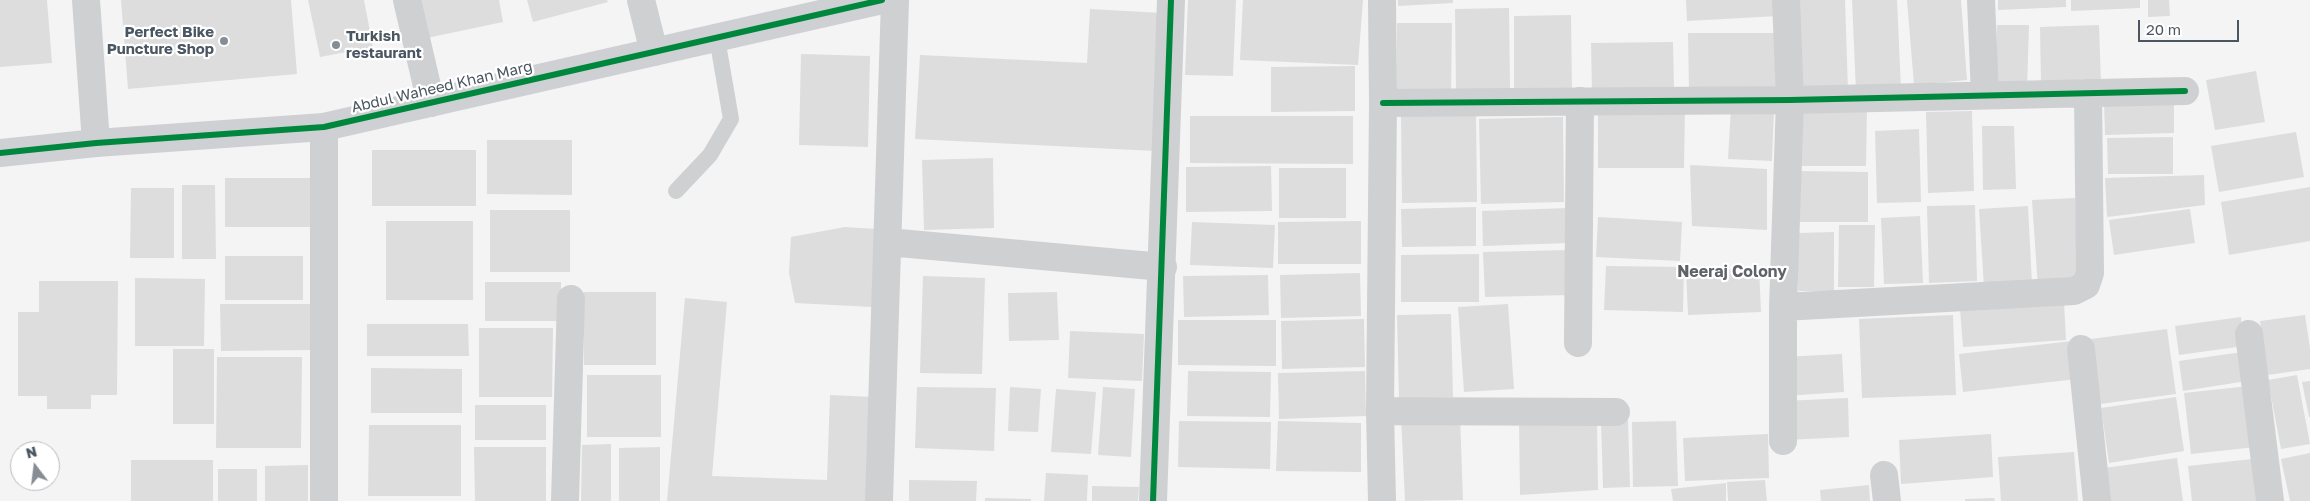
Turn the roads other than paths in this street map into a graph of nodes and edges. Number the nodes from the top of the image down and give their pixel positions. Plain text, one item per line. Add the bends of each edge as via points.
1 (86, 0) edge
2 (407, 0) edge
3 (641, 0) edge
4 (882, 0) edge
5 (895, 0) edge
6 (1171, 0) edge
7 (1382, 0) edge
8 (1786, 0) edge
9 (1981, 0) edge
10 (717, 38) junction
11 (654, 52) junction
12 (2185, 91) dead end
13 (2088, 93) junction
14 (1985, 95) junction
15 (1790, 100) junction
16 (1580, 101) junction
17 (431, 103) junction
18 (1383, 103) junction
19 (324, 127) junction
20 (96, 143) junction
21 (0, 153) edge
22 (676, 191) dead end
23 (888, 242) junction
24 (1163, 267) junction
25 (571, 299) dead end
26 (1783, 307) junction
27 (2249, 334) dead end
28 (1578, 343) dead end
29 (2082, 350) dead end
30 (1380, 411) junction
31 (1616, 412) dead end
32 (1783, 440) dead end
33 (324, 501) edge
34 (565, 501) edge
35 (879, 501) edge
36 (1153, 501) edge
37 (1382, 501) edge
38 (2097, 501) edge
39 (2270, 501) edge

1 - 20 street
2 - 17 street
3 - 11 street
4 - 10 street, Abdul Waheed Khan Marg
5 - 23 street
6 - 24 street
7 - 18 street
8 - 15 street
9 - 14 street
10 - 11 street, Abdul Waheed Khan Marg
10 - 22 lane via 731,119 710,155
11 - 17 street, Abdul Waheed Khan Marg
12 - 13 street
13 - 14 street
13 - 26 street via 2090,273 2086,285 2074,291
14 - 15 street
15 - 16 street
15 - 26 street
16 - 18 street
16 - 28 street
17 - 19 street, Abdul Waheed Khan Marg
18 - 30 street
19 - 20 street, Abdul Waheed Khan Marg
19 - 33 street
20 - 21 street, Abdul Waheed Khan Marg
23 - 24 street
23 - 35 street
24 - 36 street
25 - 34 street
26 - 32 street
27 - 39 street
29 - 38 street
30 - 31 street
30 - 37 street

